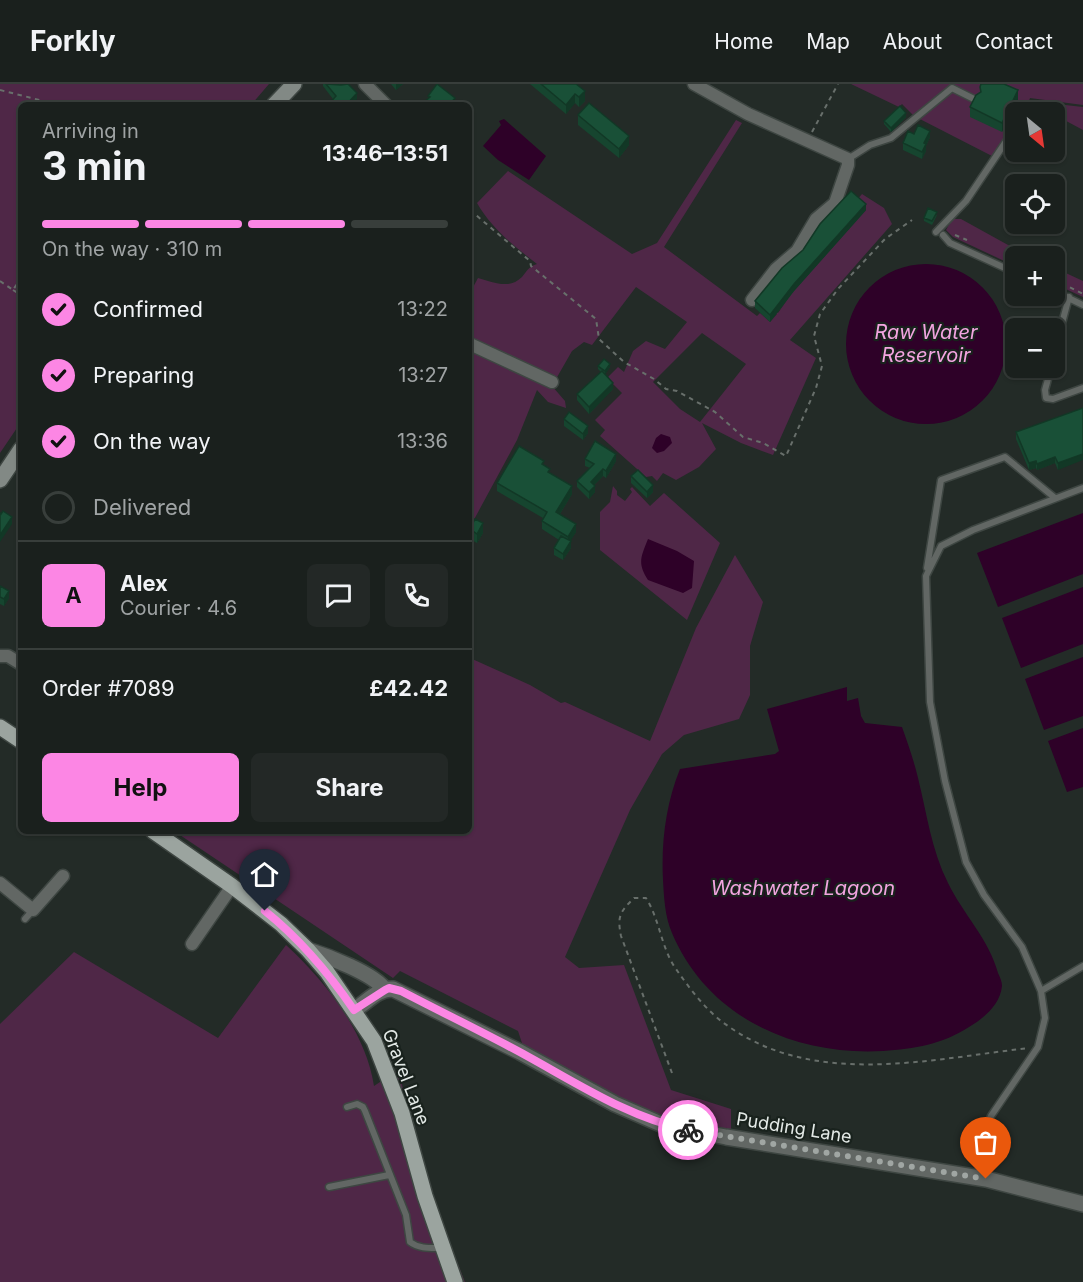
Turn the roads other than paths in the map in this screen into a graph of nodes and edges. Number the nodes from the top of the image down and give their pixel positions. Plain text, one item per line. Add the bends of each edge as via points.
1 (294, 84) edge
2 (365, 84) edge
3 (694, 84) edge
4 (976, 100) edge
5 (277, 102) edge
6 (383, 102) edge
7 (1005, 143) edge
8 (848, 159) junction
9 (1005, 268) edge
10 (1065, 296) edge
11 (1068, 297) junction
12 (753, 300) edge
13 (1083, 305) edge
14 (1063, 318) edge
15 (472, 346) edge
16 (1048, 378) edge
17 (552, 382) dead end
18 (1083, 388) edge
19 (18, 453) edge
20 (0, 480) edge
21 (1083, 488) edge
22 (1055, 498) junction
23 (926, 576) junction
24 (0, 656) edge
25 (18, 662) edge
26 (0, 727) edge
27 (18, 739) edge
28 (157, 834) edge
29 (63, 876) dead end
30 (0, 883) edge
31 (232, 886) junction
32 (192, 944) dead end
33 (308, 950) junction
34 (1083, 966) edge
35 (385, 990) junction
36 (1041, 991) junction
37 (354, 1010) junction
38 (347, 1107) dead end
39 (389, 1175) junction
40 (986, 1179) junction
41 (329, 1188) dead end
42 (1083, 1204) edge
43 (442, 1248) junction
44 (455, 1282) edge

1 - 5 main road
2 - 6 street
3 - 8 street via 748,114
4 - 8 lane via 952,88 891,138
7 - 9 lane via 940,234 950,243
8 - 12 street via 834,203 816,219 797,251 776,269
10 - 11 lane
11 - 13 lane
11 - 14 lane
15 - 17 street
16 - 18 lane via 1046,398
19 - 20 main road
21 - 22 lane
22 - 23 lane via 941,546
22 - 23 lane via 1005,457 941,480
23 - 36 lane via 930,702 966,862 984,895 1022,947
24 - 25 street
26 - 27 main road
28 - 31 main road, Gravel Lane
29 - 30 street via 29,915
31 - 32 street
31 - 33 main road, Gravel Lane
33 - 35 street via 340,962
33 - 37 main road, Gravel Lane
34 - 36 lane
35 - 37 street
35 - 40 street, Pudding Lane via 401,991 615,1104 663,1125
36 - 40 lane via 1045,1018 1038,1047 991,1116 981,1140 978,1159
37 - 43 main road, Gravel Lane via 375,1041 391,1083
38 - 39 lane via 363,1107
39 - 41 lane
39 - 43 lane via 406,1215 410,1242 424,1248
40 - 42 street, Pudding Lane
43 - 44 main road, Gravel Lane

